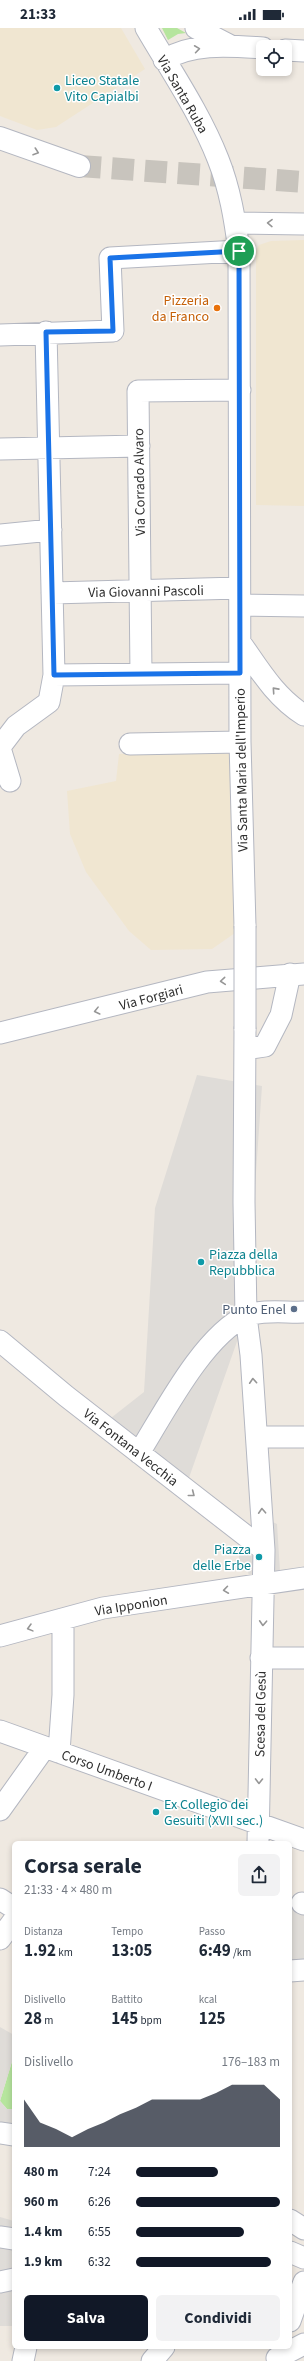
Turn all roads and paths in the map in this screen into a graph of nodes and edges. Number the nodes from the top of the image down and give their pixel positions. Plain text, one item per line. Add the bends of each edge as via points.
1 (146, 28) edge
2 (196, 28) edge
3 (232, 37) edge
4 (256, 46) edge
5 (292, 50) edge
6 (304, 51) edge
7 (164, 60) junction
8 (0, 138) edge
9 (218, 160) joint
10 (79, 166) tunnel mouth
11 (236, 223) junction
12 (304, 224) edge
13 (239, 251) junction
14 (46, 332) junction
15 (0, 335) edge
16 (240, 390) junction
17 (139, 446) junction
18 (48, 448) junction
19 (0, 449) edge
20 (50, 530) junction
21 (0, 535) edge
22 (140, 591) junction
23 (52, 593) junction
24 (240, 597) junction
25 (304, 606) edge
26 (240, 642) junction
27 (240, 673) junction
28 (141, 674) junction
29 (54, 675) junction
30 (304, 715) edge
31 (240, 742) junction
32 (130, 744) dead end
33 (0, 747) edge
34 (10, 781) dead end
35 (297, 974) edge
36 (0, 1034) edge
37 (245, 1039) junction
38 (304, 1312) edge
39 (246, 1316) junction
40 (0, 1340) edge
41 (258, 1437) junction
42 (304, 1437) edge
43 (140, 1453) junction
44 (264, 1550) junction
45 (304, 1578) edge
46 (265, 1584) junction
47 (63, 1619) junction
48 (0, 1636) edge
49 (261, 1658) junction
50 (304, 1658) edge
51 (0, 1731) edge
52 (52, 1750) junction
53 (0, 1810) edge
54 (258, 1834) edge
55 (304, 1840) edge
56 (0, 1900) edge
57 (12, 1907) edge
58 (12, 1923) edge
59 (0, 1939) edge
60 (304, 1970) edge
61 (292, 1971) edge
62 (0, 2133) edge
63 (12, 2135) edge
64 (292, 2221) edge
65 (304, 2229) edge
66 (0, 2237) edge
67 (12, 2239) edge
68 (292, 2253) edge
69 (304, 2258) edge
70 (12, 2279) edge
71 (0, 2282) edge
72 (304, 2282) edge
73 (292, 2315) edge
74 (304, 2344) edge
75 (26, 2349) edge
76 (162, 2349) edge
77 (278, 2355) edge
78 (23, 2361) edge
79 (152, 2361) edge

1 - 7 street, Via Santa Ruba
2 - 3 street
3 - 4 street
7 -> 3 street
5 - 6 street
7 - 9 street, Via Santa Ruba via 204,128
8 -> 10 main road
9 - 11 street, Via Santa Maria dell'Imperio
12 -> 11 street
11 - 13 street, Via Santa Maria dell'Imperio
13 - 14 street via 110,258 113,331
13 - 16 street, Via Santa Maria dell'Imperio
14 - 15 street
14 - 18 street
16 - 17 street, Via Corrado Alvaro via 138,391
16 - 24 street, Via Santa Maria dell'Imperio
17 - 18 street
17 - 22 street, Via Corrado Alvaro
18 - 19 street
18 - 20 street
20 - 21 street
20 - 23 street
22 - 23 street, Via Giovanni Pascoli
22 - 24 street, Via Giovanni Pascoli
22 - 28 street, Via Corrado Alvaro
23 - 29 street
24 - 25 street, Via Giovanni Pascoli
24 - 26 street, Via Santa Maria dell'Imperio
26 - 27 street, Via Santa Maria dell'Imperio
30 -> 26 street via 289,706 267,681
27 - 28 street
27 - 31 street, Via Santa Maria dell'Imperio
28 - 29 street
29 - 33 street via 49,702 16,726
31 - 32 street
31 - 37 street, Via Santa Maria dell'Imperio, bridge
33 - 34 street
35 -> 36 street, Via Forgiari via 207,982
35 - 37 street via 281,1015 265,1046
37 - 39 street, Via Santa Maria dell'Imperio
38 - 39 street
41 -> 39 street, Scesa del Gesù via 252,1355
39 - 43 street via 217,1337 183,1382
40 - 43 street, Via Fontana Vecchia via 66,1396
41 - 42 street
44 -> 41 street, Scesa del Gesù
43 -> 44 street, Via Fontana Vecchia
44 - 46 street, Scesa del Gesù
45 - 46 street, Via Ipponion
46 -> 47 street, Via Ipponion via 103,1608
46 -> 49 street, Scesa del Gesù
47 -> 48 street, Via Ipponion
47 - 52 street via 63,1695
49 - 50 street
49 -> 54 street, Scesa del Gesù
51 - 52 street, Corso Umberto I
52 - 53 street
52 - 54 street, Corso Umberto I
54 - 55 street, Corso Umberto I
56 - 57 street
58 - 59 street
60 - 61 street
62 - 63 street
64 - 65 street
66 - 67 street
68 - 69 street
70 - 71 street
72 - 73 street
74 - 77 street
75 - 78 street
76 - 79 street

